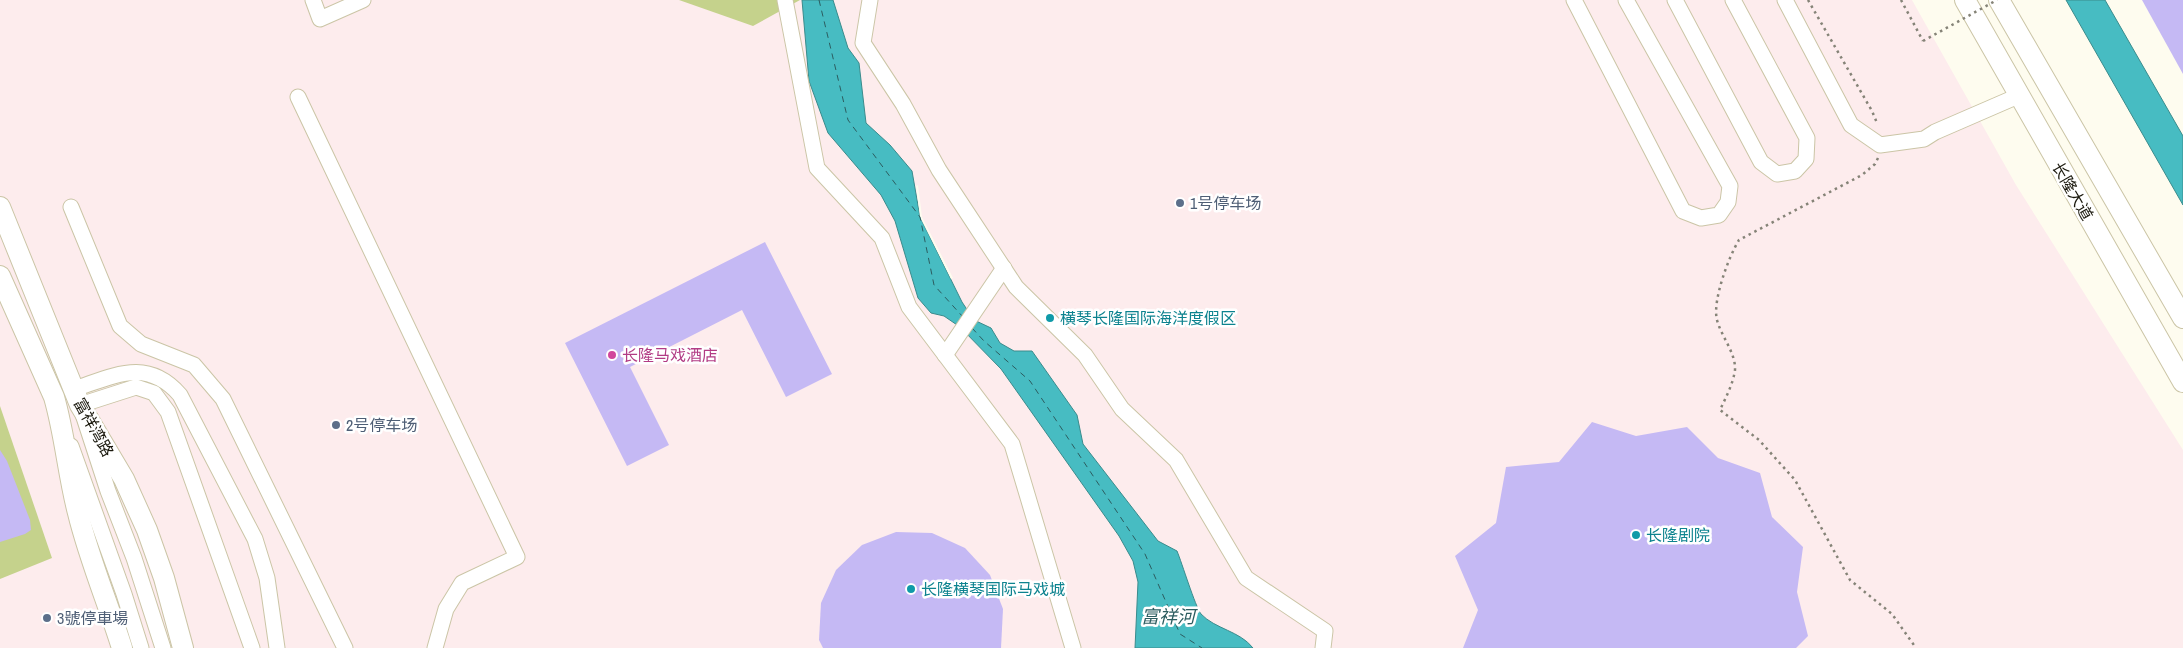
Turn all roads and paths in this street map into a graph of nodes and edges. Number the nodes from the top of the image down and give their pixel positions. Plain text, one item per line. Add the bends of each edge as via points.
1 (313, 0) edge
2 (362, 0) edge
3 (785, 0) edge
4 (870, 0) edge
5 (1574, 0) edge
6 (1626, 0) edge
7 (1675, 0) edge
8 (1733, 0) edge
9 (1785, 0) edge
10 (1808, 0) edge
11 (1901, 0) edge
12 (1965, 0) edge
13 (1998, 0) edge
14 (2018, 96) junction
15 (298, 97) dead end
16 (1879, 129) dead end
17 (1881, 152) dead end
18 (0, 207) edge
19 (71, 208) dead end
20 (1004, 268) junction
21 (0, 276) edge
22 (2183, 318) edge
23 (945, 354) junction
24 (2183, 382) edge
25 (77, 397) junction
26 (60, 417) junction
27 (122, 648) edge
28 (141, 648) edge
29 (163, 648) edge
30 (183, 648) edge
31 (252, 648) edge
32 (278, 648) edge
33 (345, 648) edge
34 (435, 648) edge
35 (1073, 648) edge
36 (1323, 648) edge
37 (1916, 648) edge

1 - 2 street via 320,19
3 - 23 street via 817,168 882,238 909,307
4 - 20 street via 863,43 904,104 939,170
5 - 6 street via 1683,211 1701,218 1718,215 1728,202 1730,186
7 - 8 street via 1762,162 1777,174 1795,171 1806,159 1807,138
9 - 14 street via 1851,125 1880,145 1924,139
10 - 16 path via 1872,111
11 - 13 path, bridge via 1923,41
12 - 14 main road, 长隆大道
13 - 22 main road, 长隆大道
14 - 24 main road, 长隆大道
15 - 34 street via 516,557 462,583 446,609
17 - 37 path via 1875,164 1862,175 1739,240 1731,252 1716,318 1735,369 1720,410 1759,440 1794,480 1850,580 1892,614
18 - 25 main road, 富祥湾路
19 - 33 street via 120,326 141,344 194,365 223,399
20 - 23 street
20 - 36 street via 1016,287 1085,354 1122,409 1176,460 1246,578 1325,631
21 - 26 main road, 富祥湾路
23 - 35 street via 1012,444
25 - 29 street
25 - 30 main road, 富祥湾路 via 124,480 147,530
25 - 31 street via 136,386 154,394 168,412
25 - 32 street via 132,371 168,381 180,395 256,538 267,578
26 - 27 main road, 富祥湾路 via 70,484 83,533
26 - 28 street

